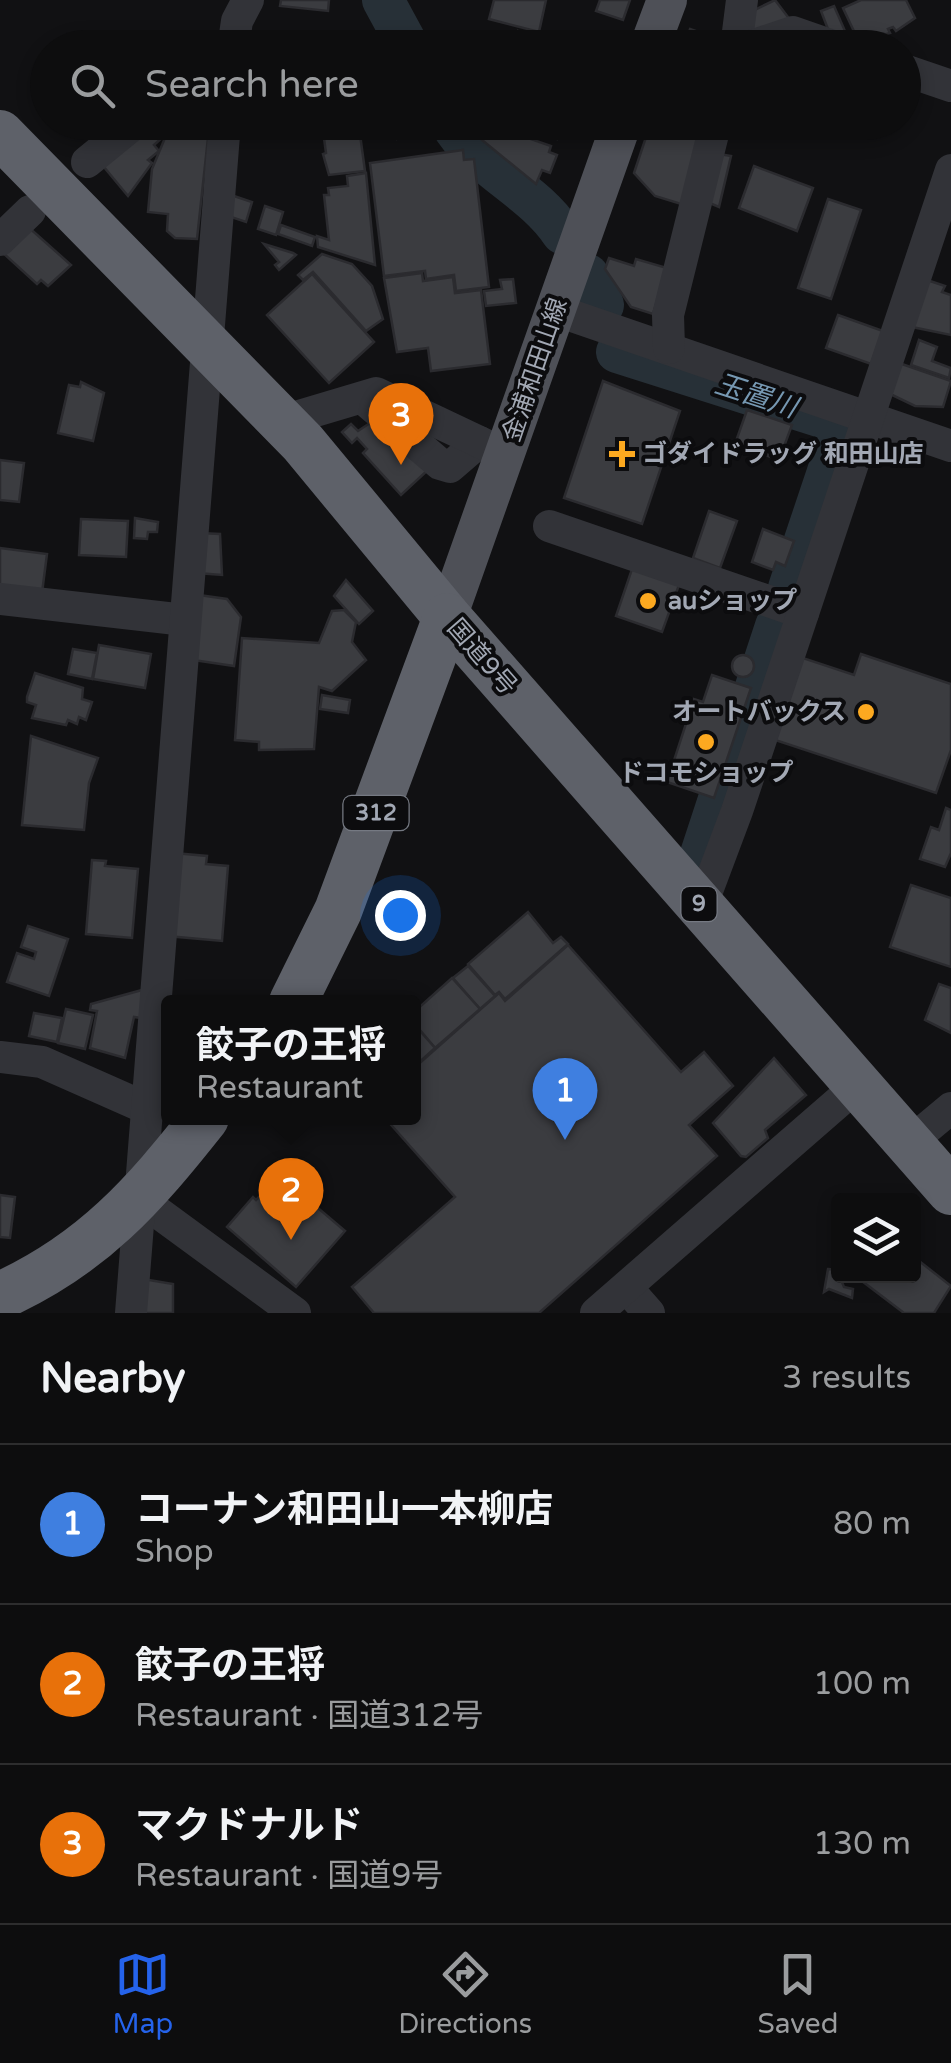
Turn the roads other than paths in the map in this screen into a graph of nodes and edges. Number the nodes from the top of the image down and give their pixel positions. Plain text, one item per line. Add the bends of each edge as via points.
1 (248, 0) edge
2 (666, 0) edge
3 (742, 0) edge
4 (236, 30) edge
5 (656, 30) edge
6 (738, 30) edge
7 (921, 76) edge
8 (951, 86) edge
9 (0, 134) edge
10 (114, 140) edge
11 (223, 140) edge
12 (616, 140) edge
13 (712, 140) edge
14 (88, 162) dead end
15 (951, 170) edge
16 (30, 211) dead end
17 (0, 240) edge
18 (556, 310) junction
19 (205, 341) junction
20 (669, 348) junction
21 (868, 418) junction
22 (282, 421) junction
23 (951, 446) edge
24 (492, 448) junction
25 (549, 526) dead end
26 (0, 599) edge
27 (802, 613) junction
28 (447, 617) junction
29 (185, 620) junction
30 (701, 907) junction
31 (296, 995) edge
32 (0, 1057) edge
33 (858, 1085) junction
34 (146, 1108) junction
35 (951, 1108) edge
36 (200, 1125) edge
37 (909, 1143) junction
38 (951, 1190) edge
39 (140, 1200) junction
40 (627, 1288) junction
41 (0, 1296) edge
42 (130, 1313) edge
43 (295, 1313) edge
44 (596, 1313) edge
45 (649, 1313) edge

1 - 4 street
2 - 5 main road
3 - 6 street
7 - 8 street
9 - 19 highway, 国道9号 / 9
10 - 14 street
11 - 19 street
12 - 18 main road, 金浦和田山線
13 - 20 street via 668,315
15 - 21 street
16 - 17 street
18 - 20 street
18 - 24 main road, 金浦和田山線
19 - 22 highway, 国道9号 / 9
19 - 29 street
20 - 21 street
21 - 23 street
21 - 27 street
22 - 24 street via 376,393
22 - 28 highway, 国道9号 / 9
24 - 28 main road, 金浦和田山線
25 - 27 street
26 - 29 street
27 - 30 street
28 - 30 highway, 国道9号 / 9
28 - 31 highway, 312 via 338,911
29 - 34 street
30 - 33 highway, 国道9号 / 9
32 - 34 street via 42,1062
33 - 37 highway, 国道9号 / 9
33 - 40 street
34 - 39 street
35 - 37 street
36 - 39 highway
37 - 38 highway, 国道9号 / 9
39 - 41 highway via 86,1246
39 - 42 street
39 - 43 street
40 - 44 street
40 - 45 street

